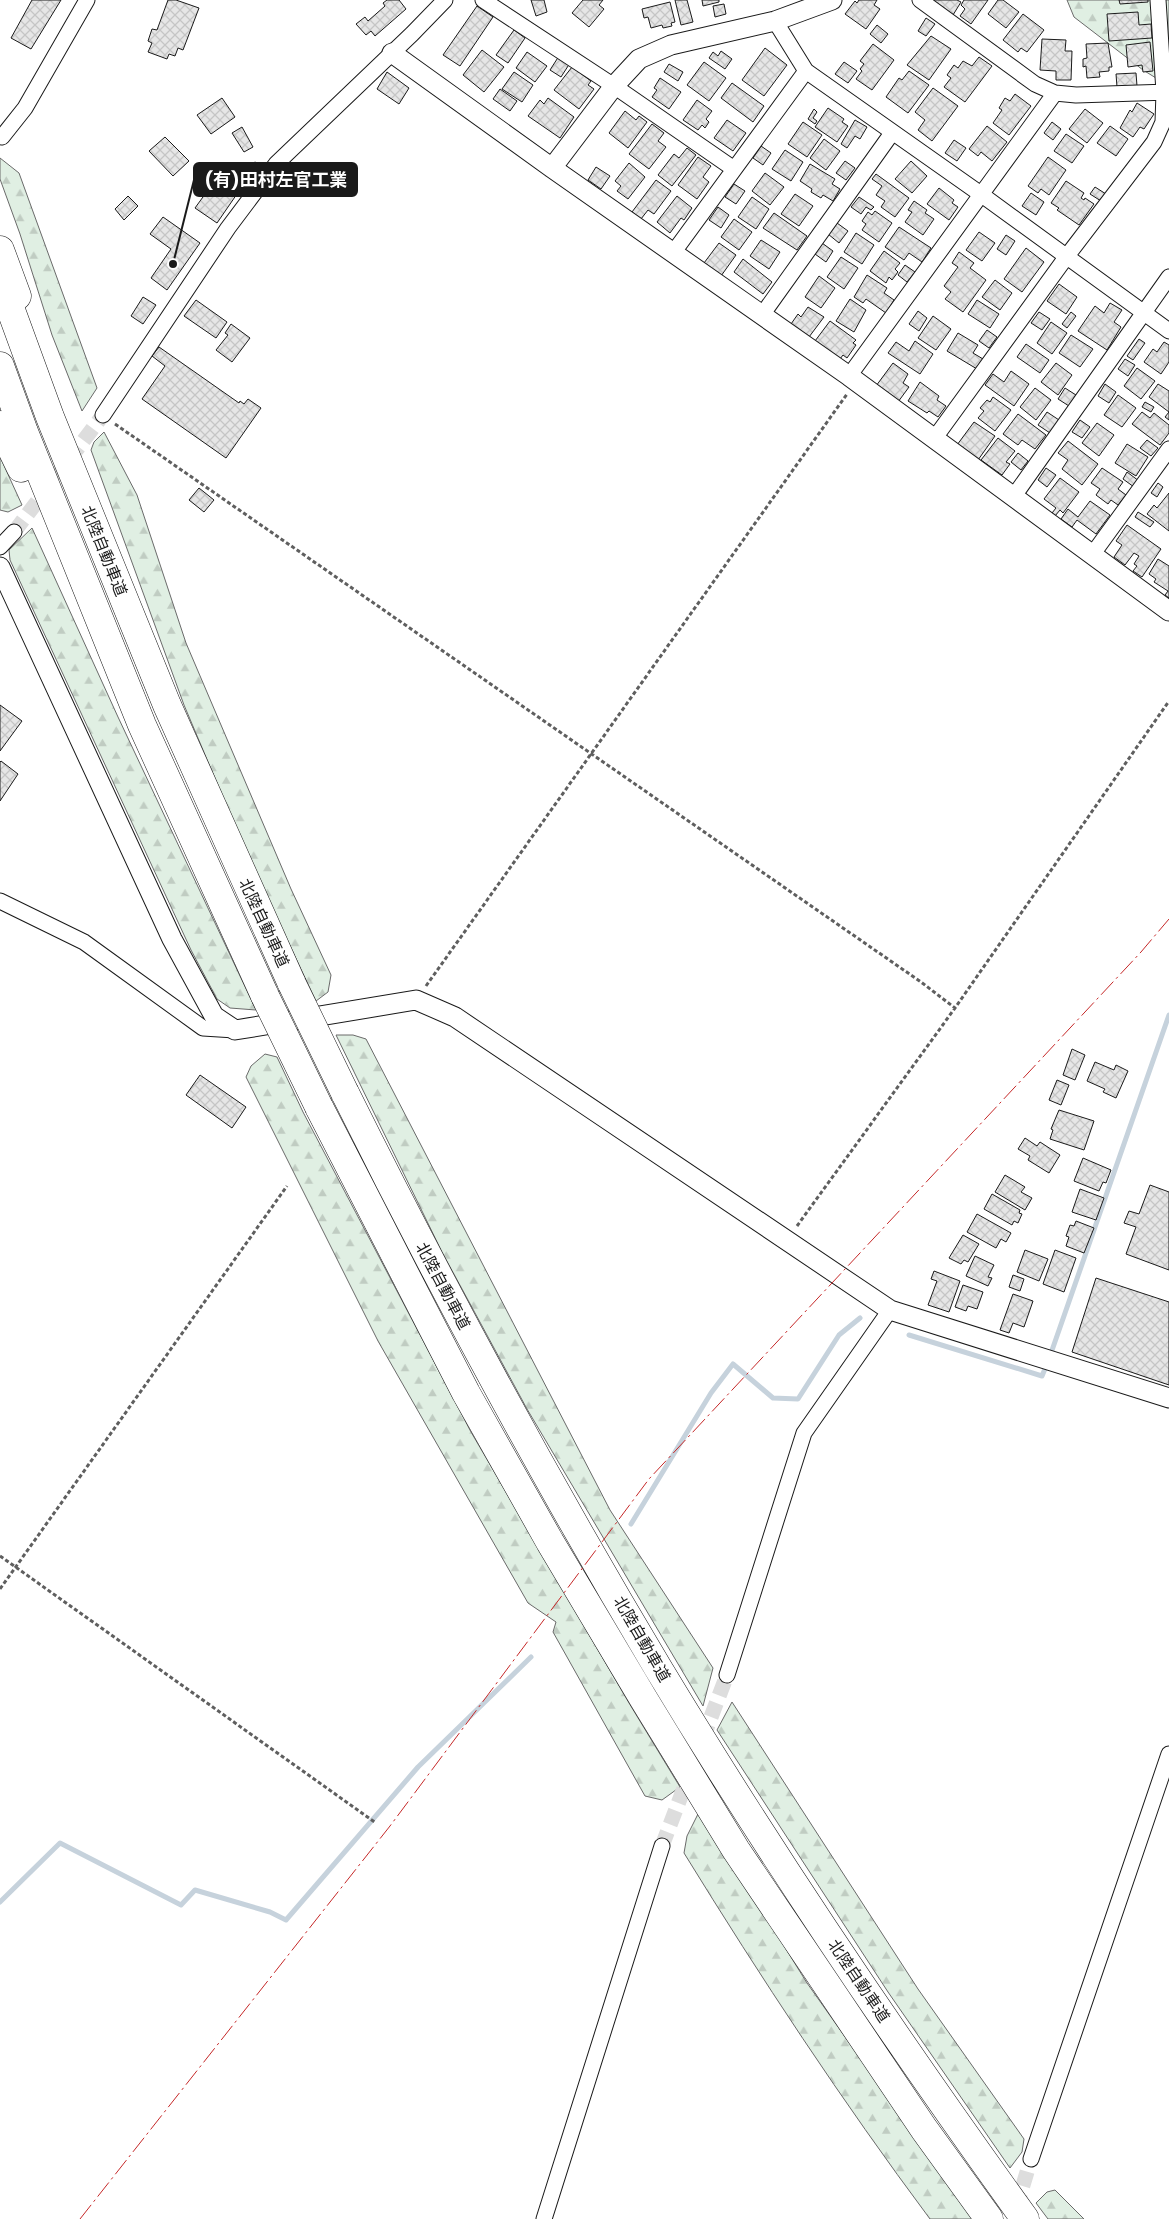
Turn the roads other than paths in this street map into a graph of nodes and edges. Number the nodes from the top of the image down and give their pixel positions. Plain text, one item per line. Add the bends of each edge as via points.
1 (87, 0) edge
2 (445, 0) edge
3 (483, 0) edge
4 (832, 0) edge
5 (920, 0) edge
6 (1158, 0) edge
7 (775, 21) junction
8 (392, 53) junction
9 (806, 71) junction
10 (614, 86) junction
11 (1166, 92) edge
12 (1055, 93) junction
13 (892, 132) junction
14 (2, 137) dead end
15 (552, 168) junction
16 (734, 170) junction
17 (982, 195) junction
18 (0, 250) edge
19 (673, 253) junction
20 (1067, 256) junction
21 (1169, 278) edge
22 (0, 280) edge
23 (1144, 313) junction
24 (762, 316) junction
25 (1169, 332) edge
26 (0, 366) edge
27 (852, 379) junction
28 (103, 416) tunnel mouth
29 (0, 425) edge
30 (934, 439) junction
31 (1169, 448) edge
32 (1014, 496) junction
33 (14, 532) tunnel mouth
34 (0, 547) edge
35 (1092, 554) junction
36 (106, 557) junction
37 (0, 567) edge
38 (1169, 611) edge
39 (142, 725) junction
40 (0, 901) edge
41 (235, 1030) junction
42 (890, 1310) junction
43 (1169, 1398) edge
44 (727, 1675) tunnel mouth
45 (1169, 1754) edge
46 (662, 1846) tunnel mouth
47 (1031, 2159) tunnel mouth
48 (544, 2219) edge
49 (989, 2219) edge
50 (1025, 2219) edge

1 - 14 street via 25,108
2 - 8 street
3 - 10 street
4 - 7 street
5 - 12 street via 1035,84
6 - 11 street
7 - 9 street
7 - 10 street via 671,45 639,59
8 - 15 street
8 - 28 street via 276,164 228,228
9 - 13 street
9 - 16 street
10 - 15 street
10 - 16 street
11 - 12 street
11 - 20 street via 1164,122 1154,142
12 - 17 street
13 - 17 street
13 - 24 street
15 - 19 street
16 - 19 street
17 - 20 street
17 - 27 street
18 - 36 highway via 88,494
19 - 24 street
20 - 23 street
20 - 30 street
21 - 23 street
22 - 36 highway, 北陸自動車道
23 - 25 street
23 - 32 street
24 - 27 street
26 - 39 highway, 北陸自動車道
27 - 30 street
29 - 39 highway
30 - 32 street
31 - 35 street
32 - 35 street
33 - 34 street
35 - 38 street
36 - 50 highway, 北陸自動車道, bridge via 171,714 292,984 416,1235 489,1370 658,1668 758,1828 852,1972
37 - 41 street via 172,939 214,1016
39 - 49 highway, 北陸自動車道, bridge via 319,1107 466,1393 550,1542 758,1883 924,2130
40 - 41 street via 84,942 203,1028
41 - 42 street via 416,1000 455,1016
42 - 43 street
42 - 44 street via 804,1433
45 - 47 street
46 - 48 street

